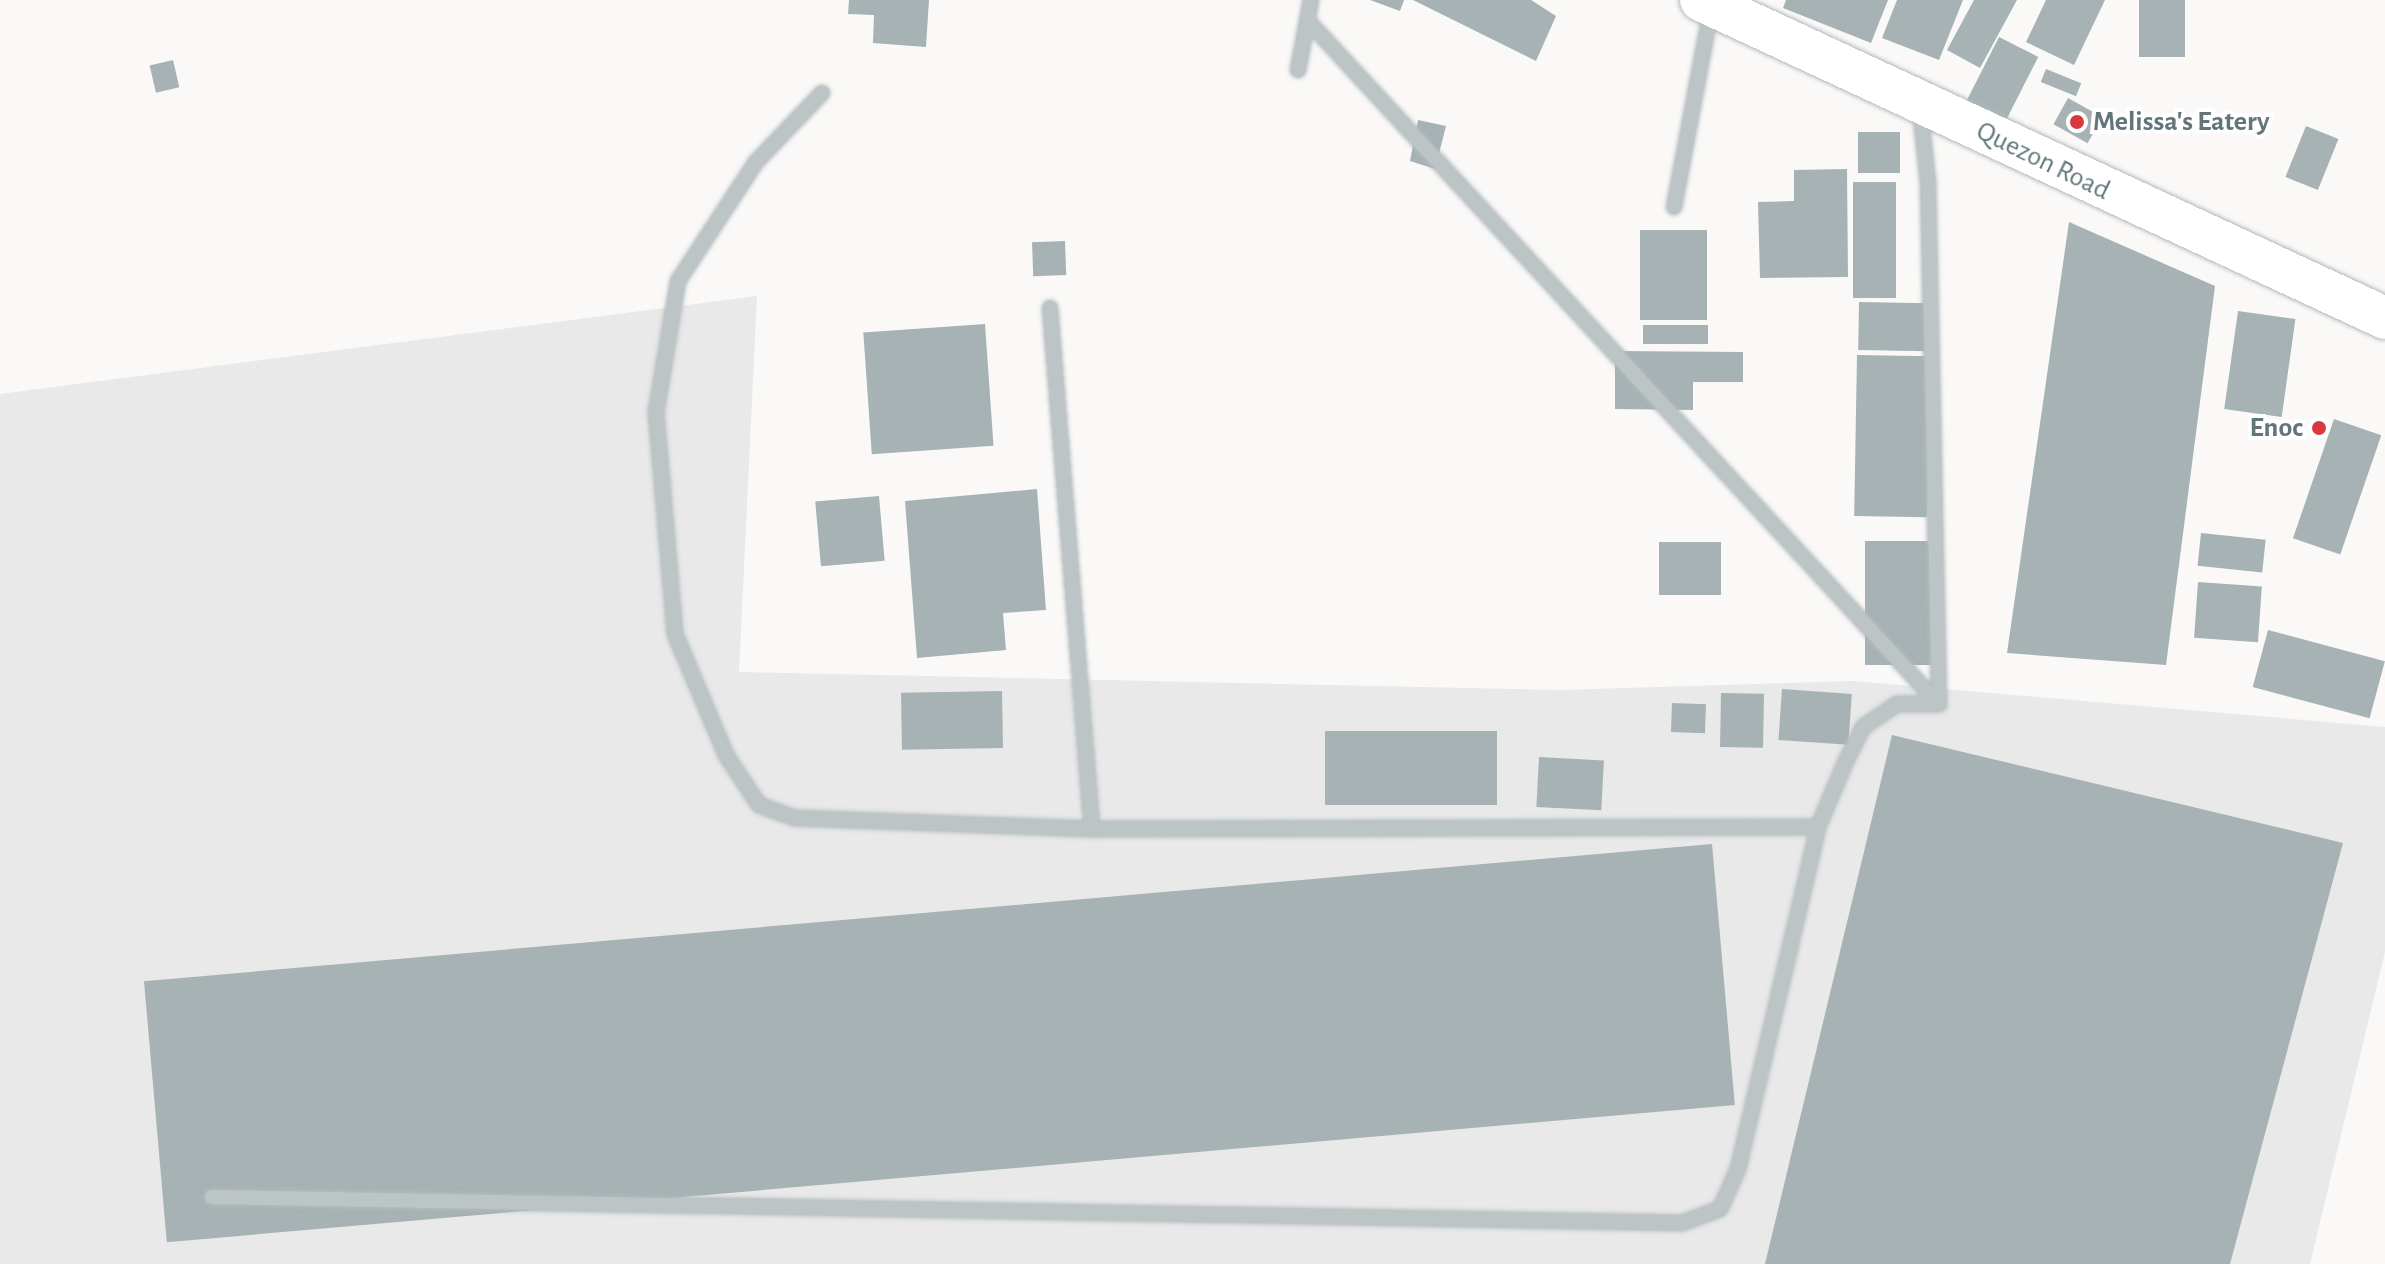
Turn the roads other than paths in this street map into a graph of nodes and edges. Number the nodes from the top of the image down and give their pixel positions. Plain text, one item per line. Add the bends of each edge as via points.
1 (1311, 0) edge
2 (1707, 3) edge
3 (1308, 21) junction
4 (1298, 70) dead end
5 (822, 93) dead end
6 (1920, 101) junction
7 (1674, 207) dead end
8 (1050, 308) dead end
9 (2385, 318) edge
10 (1939, 704) junction
11 (1818, 827) junction
12 (1092, 829) junction
13 (212, 1197) dead end

1 - 3 lane
2 - 6 main road, Quezon Road
2 - 7 lane
3 - 4 lane
3 - 10 lane
5 - 12 lane via 756,162 678,281 656,412 675,634 726,755 759,805 795,818
6 - 9 main road, Quezon Road via 2187,231
6 - 10 lane via 1928,182
8 - 12 lane
10 - 11 lane via 1897,704 1863,727
11 - 12 lane
11 - 13 lane via 1738,1169 1720,1209 1682,1223

